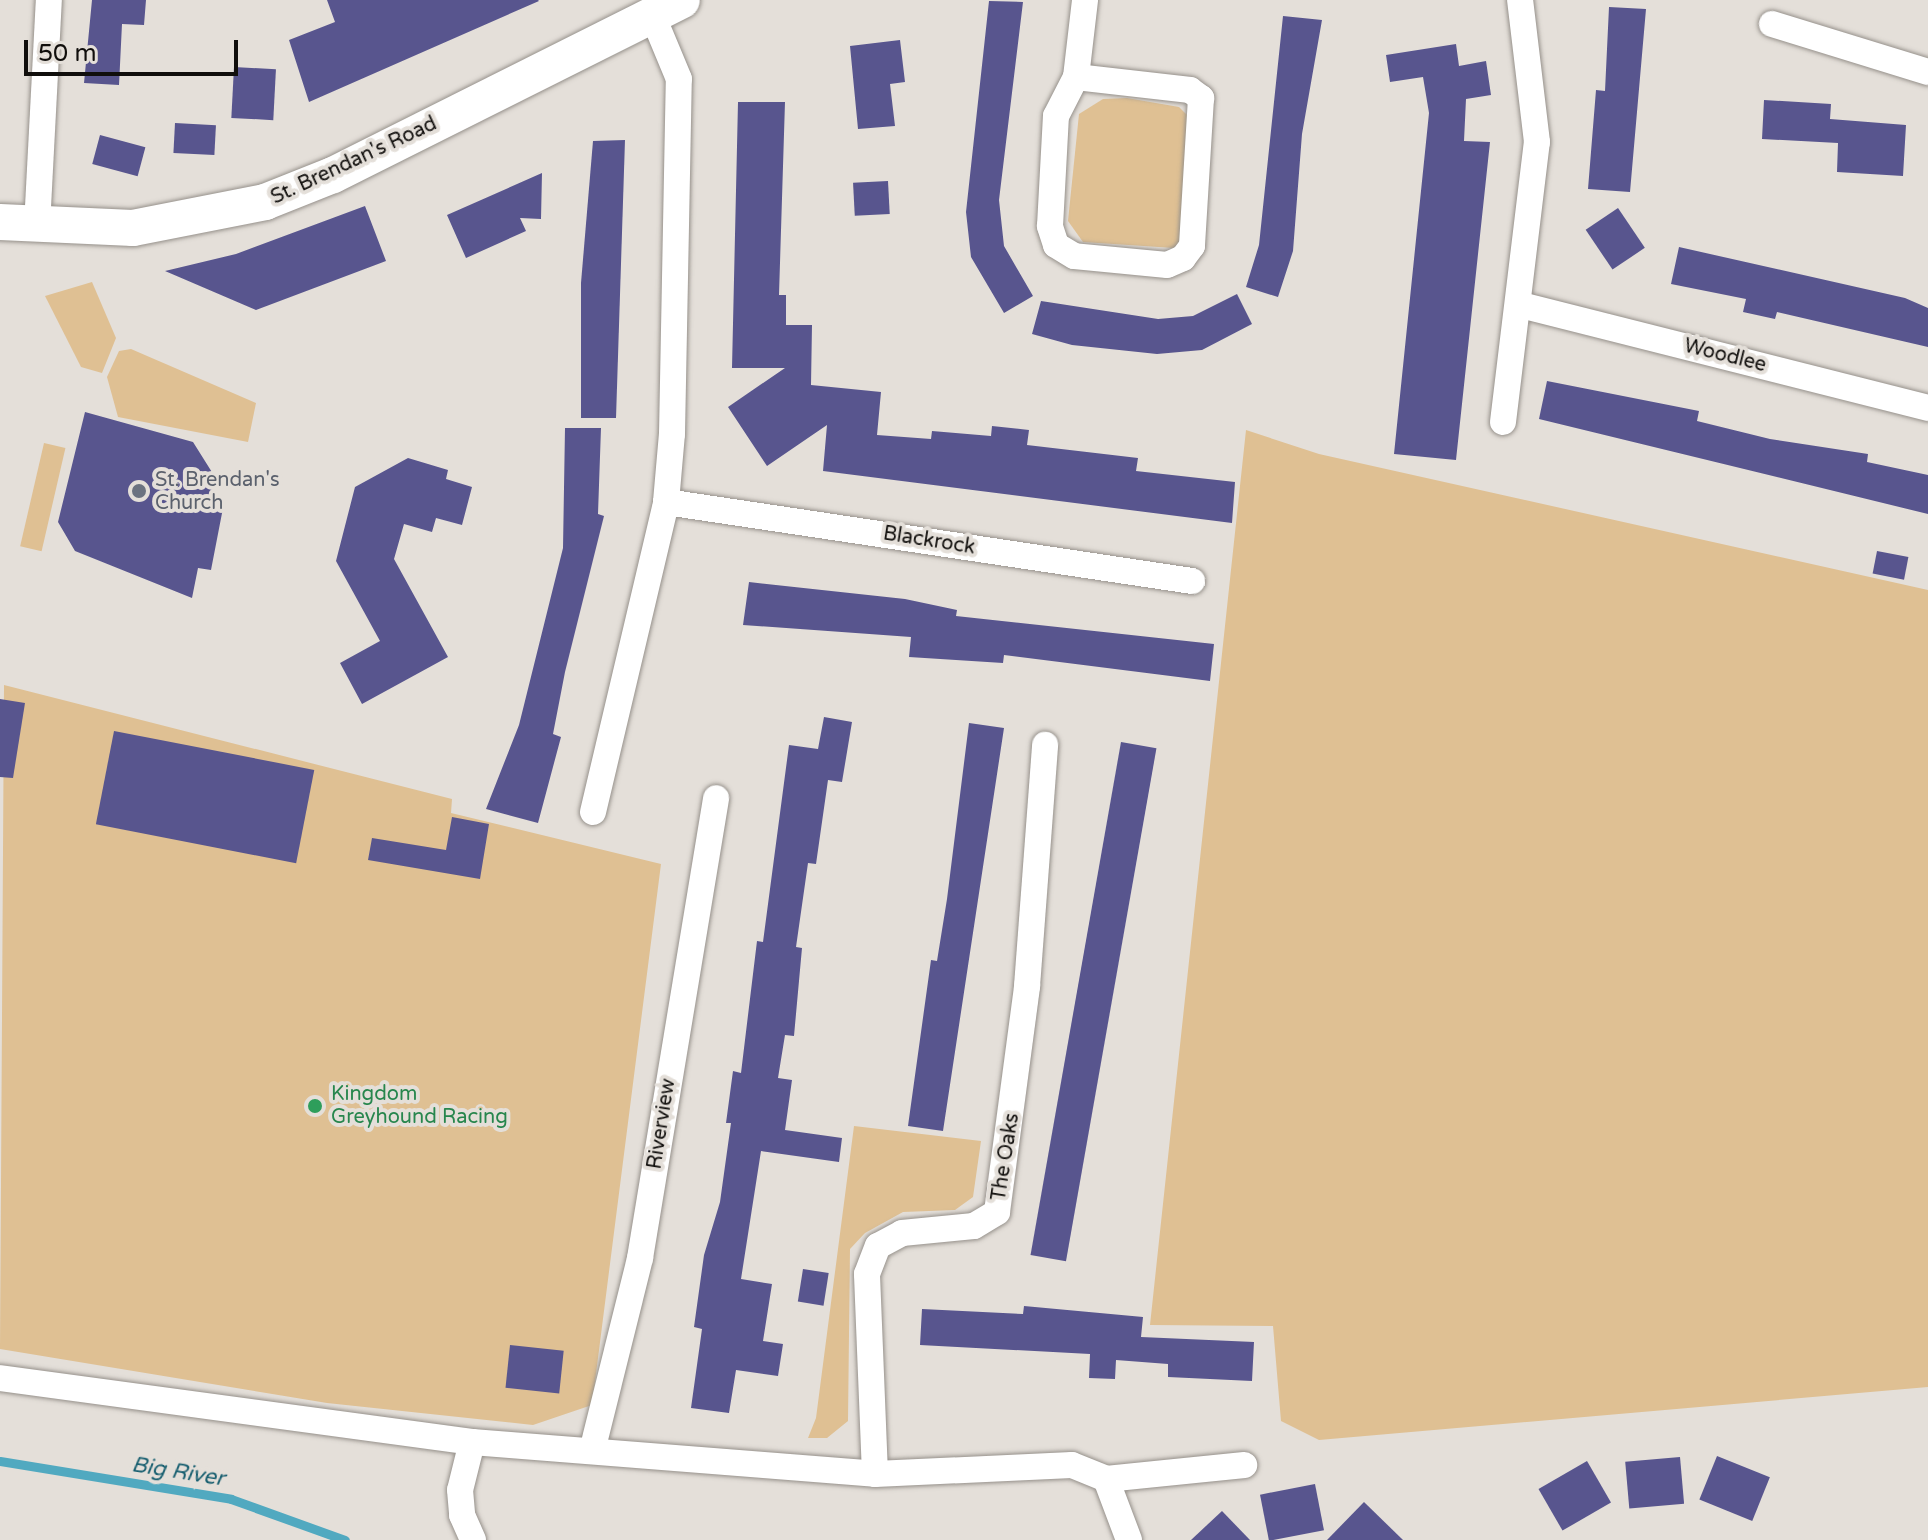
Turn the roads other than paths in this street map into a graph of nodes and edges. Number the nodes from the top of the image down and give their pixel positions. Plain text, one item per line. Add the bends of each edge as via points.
1 (49, 0) edge
2 (1085, 0) edge
3 (1520, 0) edge
4 (667, 7) edge
5 (1772, 24) dead end
6 (1928, 72) edge
7 (1076, 77) junction
8 (0, 222) edge
9 (37, 226) junction
10 (1521, 305) junction
11 (1928, 408) edge
12 (1503, 422) dead end
13 (666, 502) junction
14 (1192, 581) dead end
15 (1045, 745) dead end
16 (716, 798) dead end
17 (593, 812) dead end
18 (0, 1378) edge
19 (472, 1442) junction
20 (593, 1447) junction
21 (1244, 1465) dead end
22 (875, 1474) junction
23 (1106, 1479) junction
24 (473, 1540) edge
25 (1129, 1540) edge

1 - 9 street
2 - 7 street
3 - 10 street via 1537,142
4 - 9 main road, St. Brendan's Road via 333,175 265,202 160,226
4 - 13 street via 679,79 675,377
5 - 6 street
7 - 7 street via 1056,116 1050,226 1056,245 1090,258 1167,265 1183,258 1192,246 1201,98 1190,90
8 - 9 main road, St. Brendan's Road
10 - 11 street, Woodlee
10 - 12 street
13 - 14 street, Blackrock
13 - 17 street
15 - 22 street, The Oaks via 1027,986 997,1212 974,1226 902,1233 878,1246 867,1274
16 - 20 street, Riverview via 640,1258
18 - 19 street
19 - 20 street
19 - 24 street via 460,1490
20 - 22 street
21 - 23 street
22 - 23 street via 1072,1465
23 - 25 street

